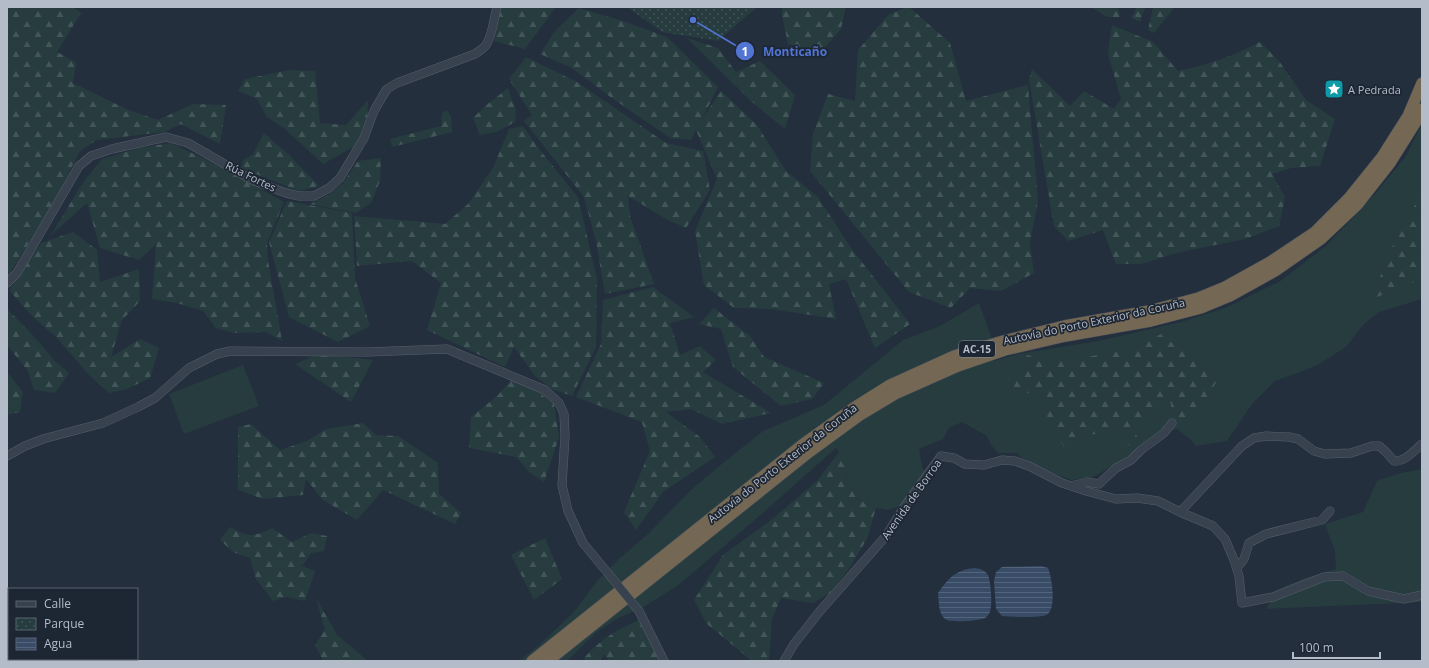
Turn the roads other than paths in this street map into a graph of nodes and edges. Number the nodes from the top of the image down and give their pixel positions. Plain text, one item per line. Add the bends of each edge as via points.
1 (497, 7) edge
2 (1422, 83) edge
3 (1422, 109) edge
4 (7, 283) edge
5 (1172, 423) dead end
6 (1422, 444) edge
7 (7, 456) edge
8 (1071, 486) junction
9 (1330, 511) dead end
10 (1180, 512) junction
11 (1237, 568) junction
12 (1422, 596) edge
13 (532, 661) edge
14 (548, 661) edge
15 (664, 661) edge
16 (784, 661) edge

1 - 4 street, Rúa Fortes via 489,39 481,50 387,89 374,111 364,138 340,178 314,196 286,193 254,181 188,143 166,137 112,149 91,156 79,166 17,273
2 - 13 highway, Autovía do Porto Exterior da Coruña / AC-15 via 1408,116 1386,151 1350,198 1315,232 1270,262 1226,287 1198,298 1149,311 1064,326 1003,341 954,356 890,385 855,406 802,445
3 - 14 highway, Autovía do Porto Exterior da Coruña / AC-15 via 1390,163 1357,205 1321,240 1276,271 1230,296 1201,308 1151,321 1005,350 958,366 895,394 860,415 808,453
5 - 8 street via 1164,433 1131,460 1116,468 1099,484 1087,482
6 - 10 street via 1397,462 1379,446 1352,453 1325,454 1289,437 1254,438 1242,446
7 - 15 street, bridge via 37,441 103,423 138,407 155,398 190,368 224,352 447,349 545,390 560,403 564,414 565,436 562,485 568,510 583,543 639,611
8 - 10 street, Avenida de Borroa via 1116,499 1158,501
8 - 16 street, Avenida de Borroa via 1015,461 1002,460 984,466 965,464 954,458 941,456 886,536 820,611
9 - 11 street via 1322,520 1266,534 1249,543 1244,559
10 - 11 street, Avenida de Borroa via 1213,526 1225,539
11 - 12 street, Avenida de Borroa via 1242,603 1273,597 1324,577 1343,576 1368,590 1404,599

